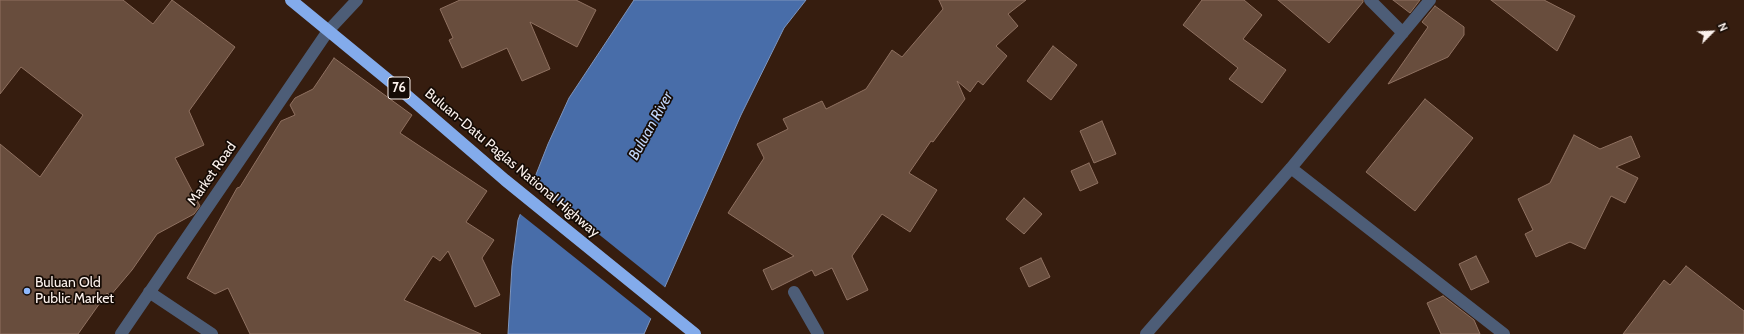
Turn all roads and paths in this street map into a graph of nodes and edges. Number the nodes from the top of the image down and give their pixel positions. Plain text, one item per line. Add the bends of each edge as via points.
1 (291, 0) edge
2 (357, 0) edge
3 (1370, 0) edge
4 (1430, 0) edge
5 (328, 31) junction
6 (1403, 33) junction
7 (1292, 168) junction
8 (149, 292) junction
9 (794, 292) dead end
10 (121, 334) edge
11 (212, 334) edge
12 (694, 334) edge
13 (818, 334) edge
14 (1146, 334) edge
15 (1504, 334) edge

1 - 5 highway, Buluan-Datu Paglas National Highway / 76
2 - 5 street, Market Road
3 - 6 street
4 - 6 street
5 - 8 street, Market Road
5 - 12 highway, Buluan-Datu Paglas National Highway / 76
6 - 7 street
7 - 14 street
7 - 15 street
8 - 10 street, Market Road
8 - 11 street
9 - 13 street

